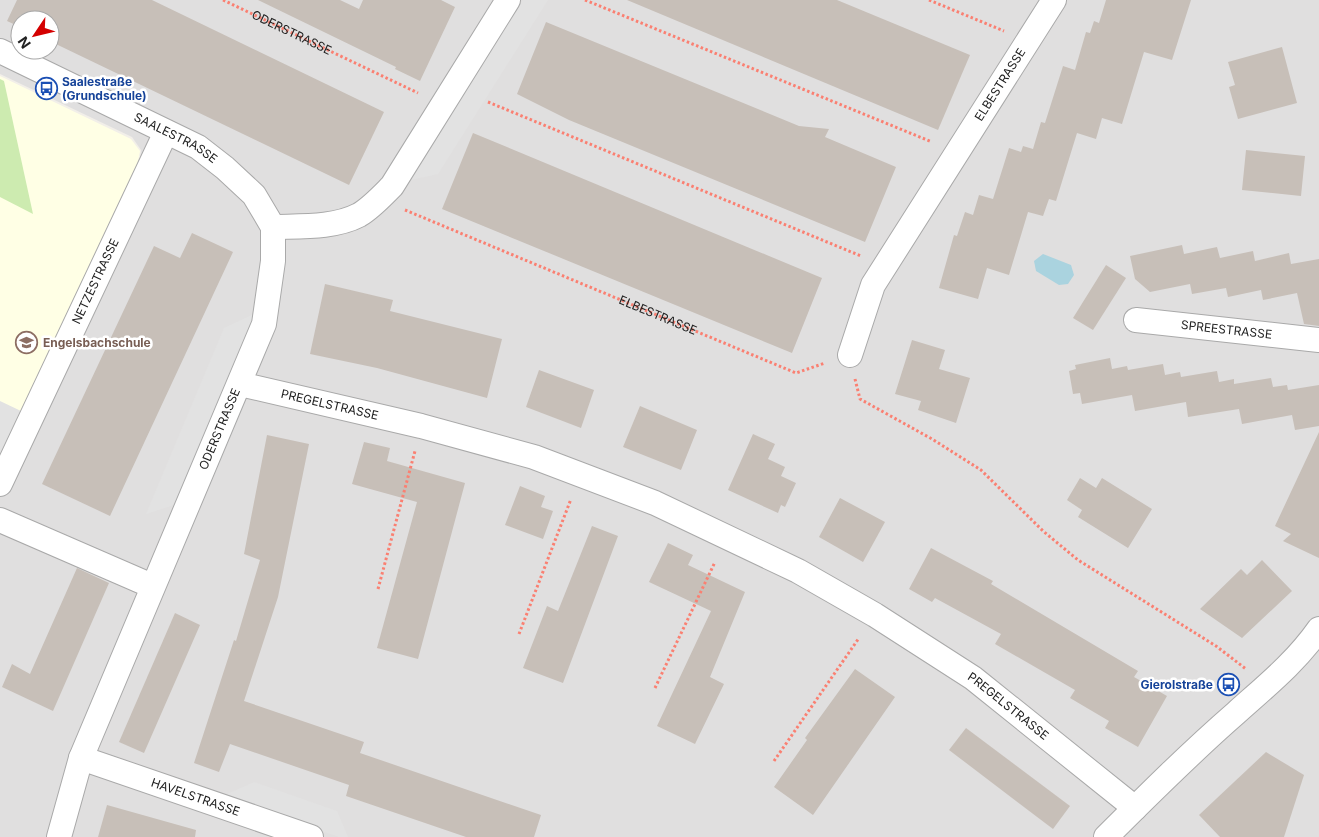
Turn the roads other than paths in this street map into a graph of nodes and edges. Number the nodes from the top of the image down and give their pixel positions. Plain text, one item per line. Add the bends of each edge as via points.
1 (508, 0) edge
2 (1054, 0) edge
3 (0, 51) edge
4 (166, 132) junction
5 (273, 227) junction
6 (1136, 320) dead end
7 (1319, 340) edge
8 (850, 355) road end
9 (240, 384) junction
10 (0, 484) edge
11 (0, 520) edge
12 (152, 586) junction
13 (1319, 629) edge
14 (1311, 651) edge
15 (81, 758) junction
16 (1135, 808) junction
17 (59, 837) edge
18 (311, 837) edge
19 (1106, 837) edge

1 - 5 street via 392,186 379,199 359,215 340,221 316,226
2 - 8 street, ELBESTRASSE via 873,285
3 - 4 street, SAALESTRASSE
4 - 5 street, SAALESTRASSE via 198,147 225,168 254,195
4 - 10 street, NETZESTRASSE
5 - 9 street, ODERSTRASSE via 273,261 264,324
6 - 7 street, SPREESTRASSE
9 - 12 street, ODERSTRASSE
9 - 16 street, PREGELSTRASSE via 421,426 534,457 655,502 798,571 875,615 972,678
11 - 12 street
12 - 15 street, ODERSTRASSE
13 - 14 street
14 - 16 street via 1237,712
15 - 17 street, ODERSTRASSE
15 - 18 street, HAVELSTRASSE
16 - 19 street

